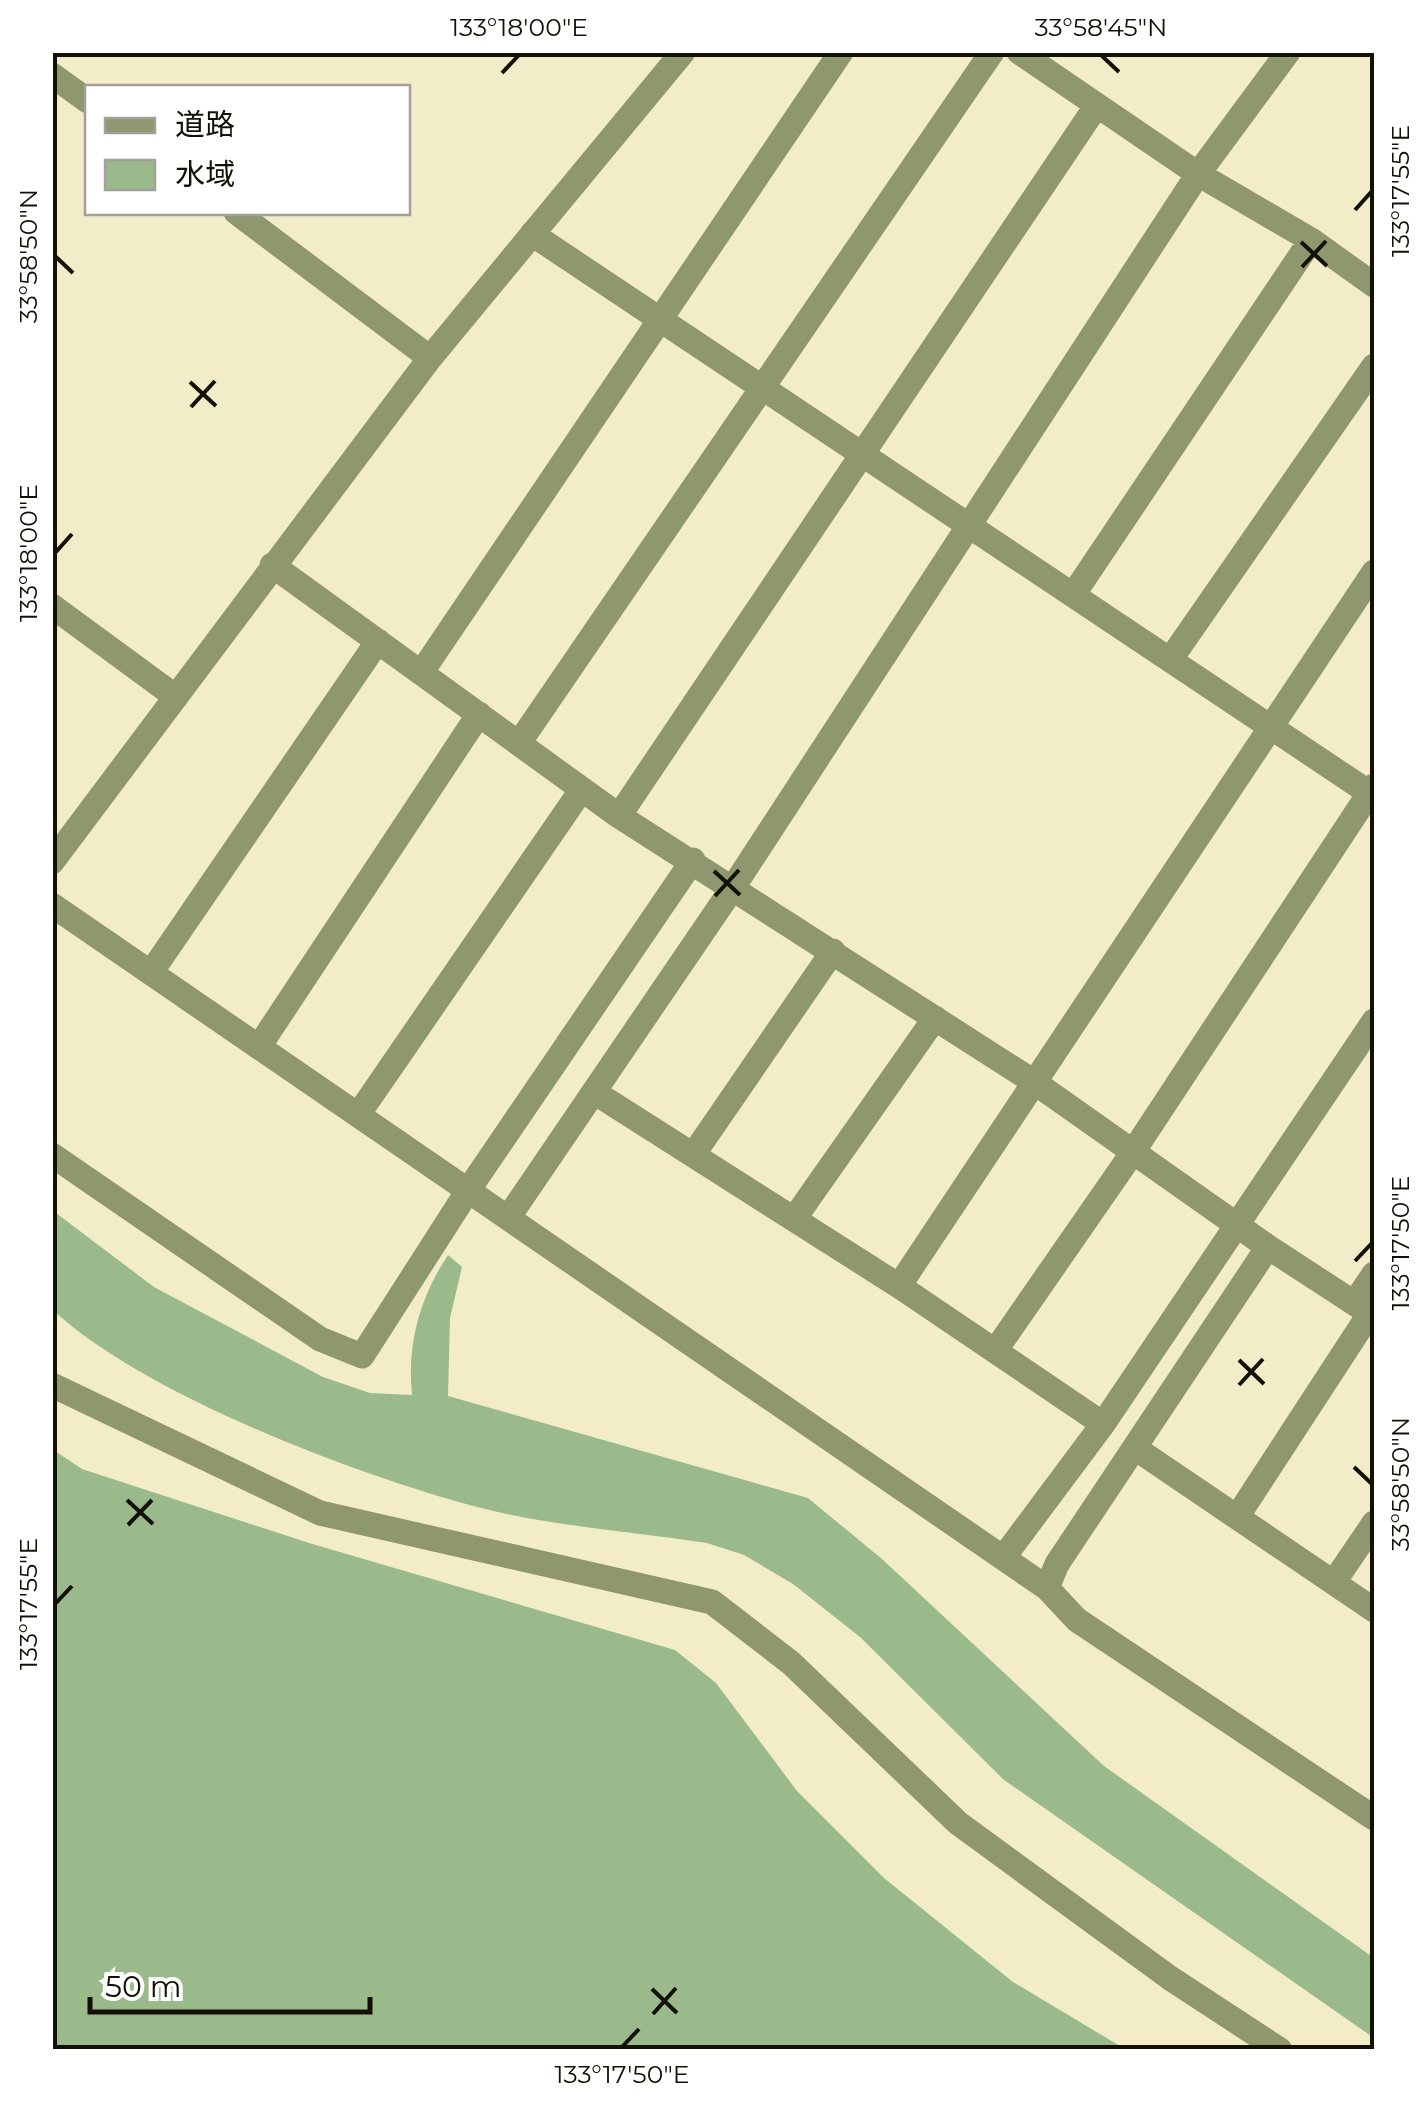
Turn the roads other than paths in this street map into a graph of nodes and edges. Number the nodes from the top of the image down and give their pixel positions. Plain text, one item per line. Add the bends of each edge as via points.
1 (683, 52) edge
2 (841, 52) edge
3 (992, 52) edge
4 (1019, 52) edge
5 (1288, 52) edge
6 (52, 75) edge
7 (85, 100) edge
8 (1097, 106) junction
9 (1198, 174) junction
10 (240, 215) edge
11 (532, 234) junction
12 (1311, 240) junction
13 (1374, 285) edge
14 (659, 321) junction
15 (430, 358) junction
16 (1374, 366) edge
17 (762, 389) junction
18 (862, 455) junction
19 (968, 526) junction
20 (272, 566) junction
21 (1374, 572) edge
22 (1073, 595) junction
23 (52, 606) edge
24 (378, 641) junction
25 (1170, 660) junction
26 (421, 673) junction
27 (176, 697) junction
28 (478, 714) junction
29 (1269, 725) junction
30 (519, 743) junction
31 (582, 789) junction
32 (1373, 791) edge
33 (620, 816) junction
34 (693, 860) junction
35 (52, 862) edge
36 (734, 886) junction
37 (52, 905) edge
38 (833, 951) junction
39 (152, 971) junction
40 (936, 1018) junction
41 (1374, 1021) edge
42 (260, 1044) junction
43 (1034, 1082) junction
44 (594, 1092) junction
45 (360, 1112) junction
46 (1133, 1152) junction
47 (52, 1154) edge
48 (694, 1154) junction
49 (469, 1189) junction
50 (508, 1218) junction
51 (794, 1218) junction
52 (1236, 1224) junction
53 (1268, 1247) junction
54 (1374, 1274) edge
55 (899, 1286) junction
56 (1367, 1310) edge
57 (995, 1351) junction
58 (52, 1385) edge
59 (1102, 1424) junction
60 (1135, 1448) junction
61 (1237, 1517) junction
62 (1374, 1523) edge
63 (1003, 1558) junction
64 (1334, 1582) junction
65 (1047, 1588) junction
66 (1374, 1610) edge
67 (1374, 1818) edge
68 (1280, 2050) edge

1 - 11 street
2 - 14 street
3 - 17 street
4 - 8 street
5 - 9 street
6 - 7 street
8 - 9 street
8 - 18 street
9 - 12 street
9 - 19 street
10 - 15 street
11 - 14 street
11 - 15 street
12 - 13 street
12 - 22 street
14 - 17 street
14 - 26 street
15 - 20 street
16 - 25 street
17 - 18 street
17 - 30 street
18 - 19 street
18 - 33 street
19 - 22 street
19 - 36 street
20 - 24 street
20 - 27 street
21 - 29 street
22 - 25 street
23 - 27 street
24 - 26 street
24 - 39 street
25 - 29 street
26 - 28 street
27 - 35 street
28 - 30 street
28 - 42 street
29 - 32 street
29 - 43 street
30 - 31 street
31 - 33 street
31 - 45 street
32 - 46 street
33 - 34 street
34 - 36 street
34 - 49 street
36 - 38 street
36 - 44 street
37 - 39 street
38 - 40 street
38 - 48 street
39 - 42 street
40 - 43 street
40 - 51 street
41 - 52 street
42 - 45 street
43 - 46 street
43 - 55 street
44 - 48 street
44 - 50 street
45 - 49 street
46 - 52 street
46 - 57 street
47 - 49 street via 320,1339 362,1356
48 - 51 street
49 - 50 street
50 - 63 street
51 - 55 street
52 - 53 street
52 - 59 street
53 - 56 street
53 - 60 street
54 - 56 street
55 - 57 street
56 - 61 street
57 - 59 street
58 - 68 street via 320,1513 712,1602 791,1664 958,1823
59 - 63 street
60 - 61 street
60 - 65 street
61 - 64 street
62 - 64 street
63 - 65 street
64 - 66 street
65 - 67 street via 1077,1620

